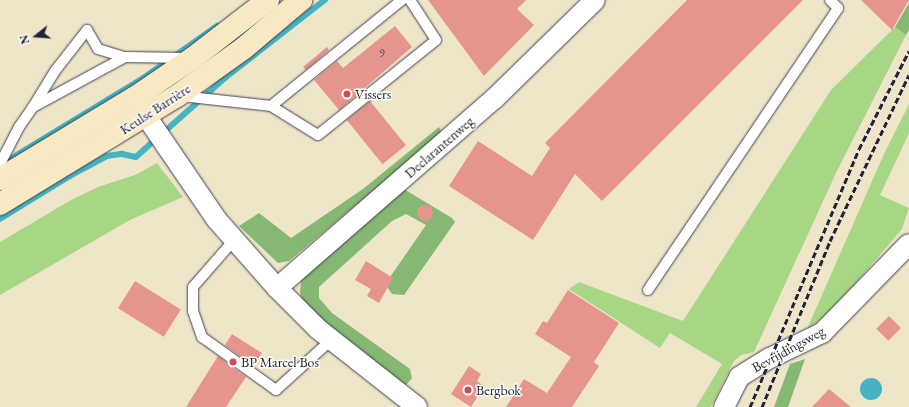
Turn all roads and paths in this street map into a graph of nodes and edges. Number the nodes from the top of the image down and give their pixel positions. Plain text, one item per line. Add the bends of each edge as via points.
1 (268, 0) edge
2 (301, 0) edge
3 (402, 0) edge
4 (410, 0) edge
5 (594, 0) edge
6 (830, 0) edge
7 (125, 57) junction
8 (193, 58) junction
9 (177, 96) junction
10 (271, 106) junction
11 (33, 107) junction
12 (146, 116) junction
13 (0, 164) edge
14 (0, 179) edge
15 (0, 204) edge
16 (234, 240) junction
17 (909, 244) edge
18 (277, 288) junction
19 (648, 290) dead end
20 (331, 340) junction
21 (418, 407) edge
22 (724, 407) edge

1 - 8 main road, Keulse Barrière
2 - 9 main road, Keulse Barrière via 244,48
3 - 10 lane
4 - 10 lane via 436,40 318,136
5 - 18 street, Declarantenweg via 494,99
6 - 19 lane via 838,8
7 - 8 lane
7 - 11 lane
7 - 11 lane via 98,49 88,30 55,71
8 - 14 main road, Keulse Barrière via 134,98
9 - 10 lane
9 - 12 main road, Keulse Barrière
11 - 13 lane via 19,127
12 - 15 main road, Keulse Barrière
12 - 16 street via 217,220
16 - 18 street
16 - 20 lane via 193,286 193,310 202,337 276,390
17 - 22 street, Bevrijdingsweg via 822,333 770,358 739,377
18 - 20 street
20 - 21 street

